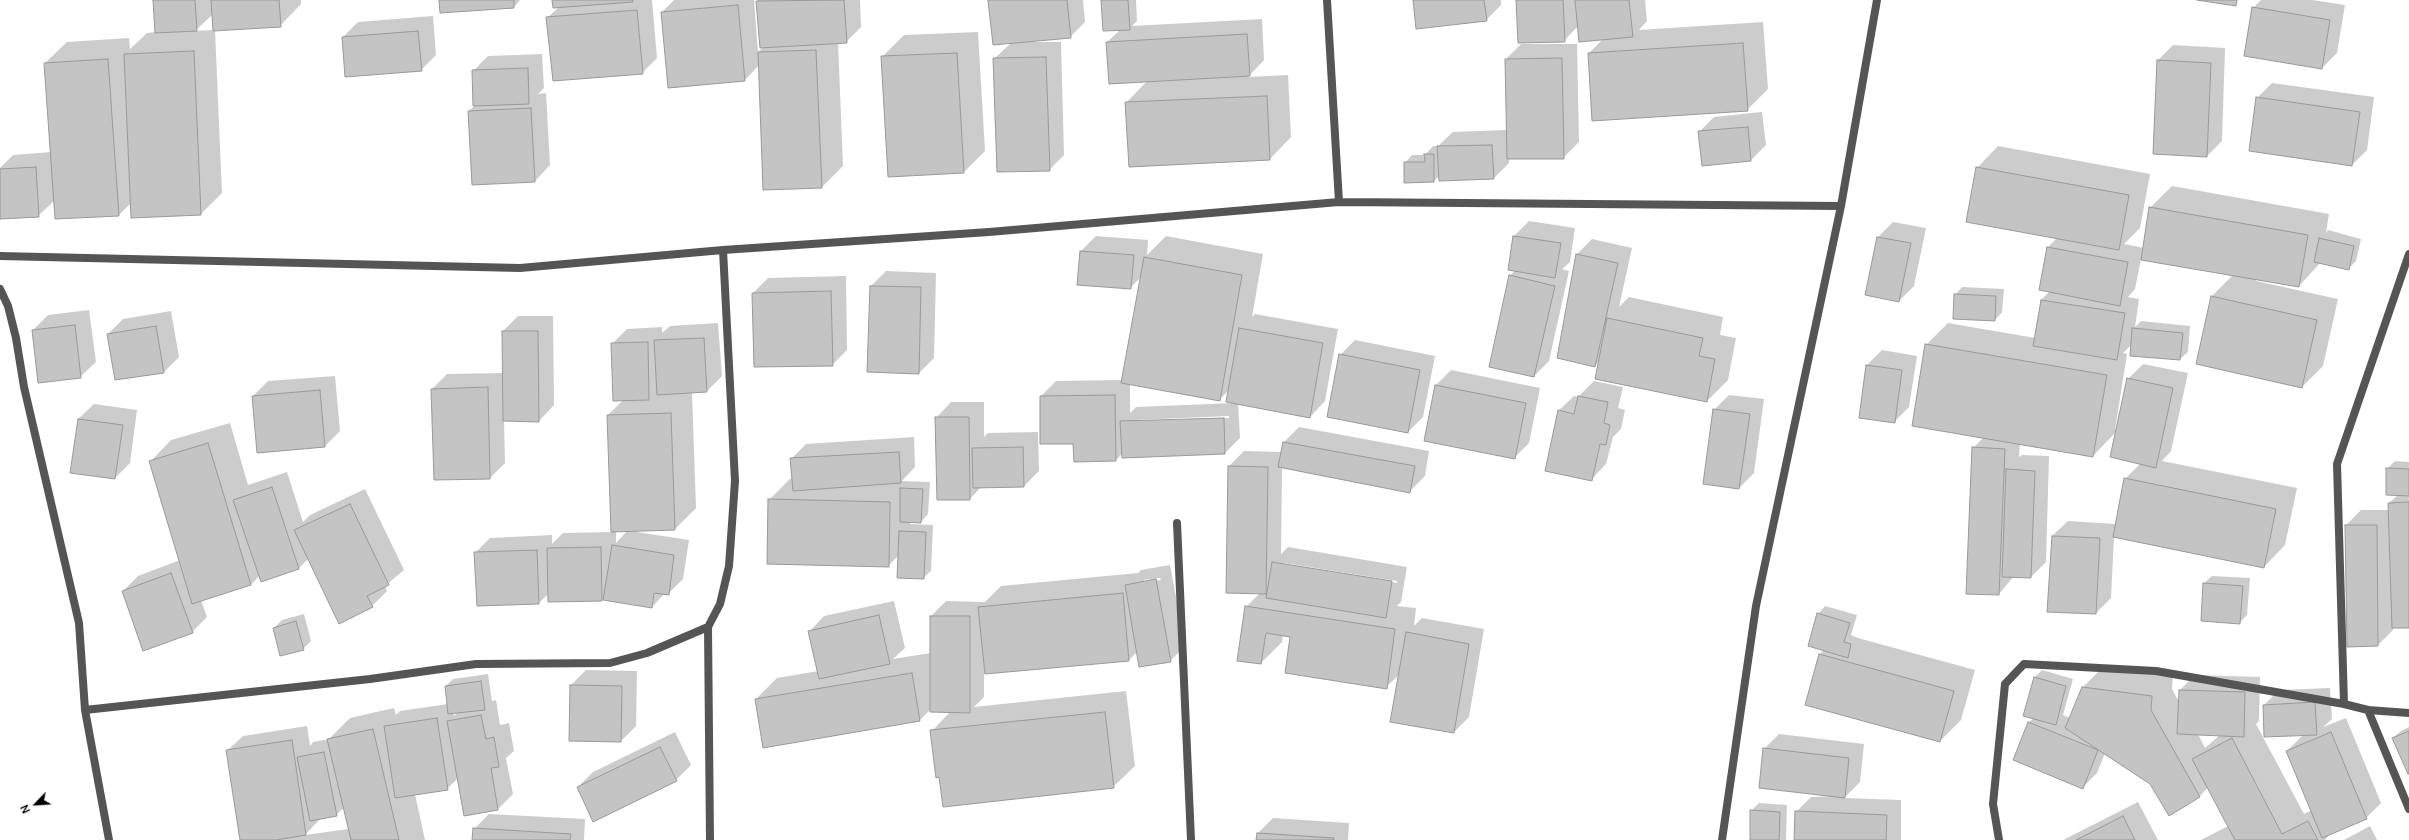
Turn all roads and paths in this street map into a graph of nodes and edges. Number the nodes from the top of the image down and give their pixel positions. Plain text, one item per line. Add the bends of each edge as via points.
1 (1327, 0) edge
2 (1877, 0) edge
3 (1339, 202) junction
4 (1841, 206) junction
5 (723, 250) junction
6 (2409, 254) edge
7 (0, 256) edge
8 (0, 289) edge
9 (1177, 523) dead end
10 (708, 627) junction
11 (2344, 704) junction
12 (85, 710) junction
13 (2368, 710) junction
14 (2409, 713) edge
15 (2409, 809) edge
16 (109, 840) edge
17 (710, 840) edge
18 (1191, 840) edge
19 (1722, 840) edge
20 (1998, 840) edge

1 - 3 street
2 - 4 street
3 - 4 street
3 - 5 street via 989,232
4 - 19 street via 1756,606
5 - 7 street via 520,268
5 - 10 street via 735,481 729,566 720,604
6 - 11 street via 2337,464
8 - 12 street via 8,306 16,338 24,387 79,623
9 - 18 street
10 - 12 street via 647,653 610,663 476,664 370,679
10 - 17 street
11 - 13 street
11 - 20 street via 2156,671 2024,664 2005,684 1993,804
12 - 16 street
13 - 14 street
13 - 15 street

